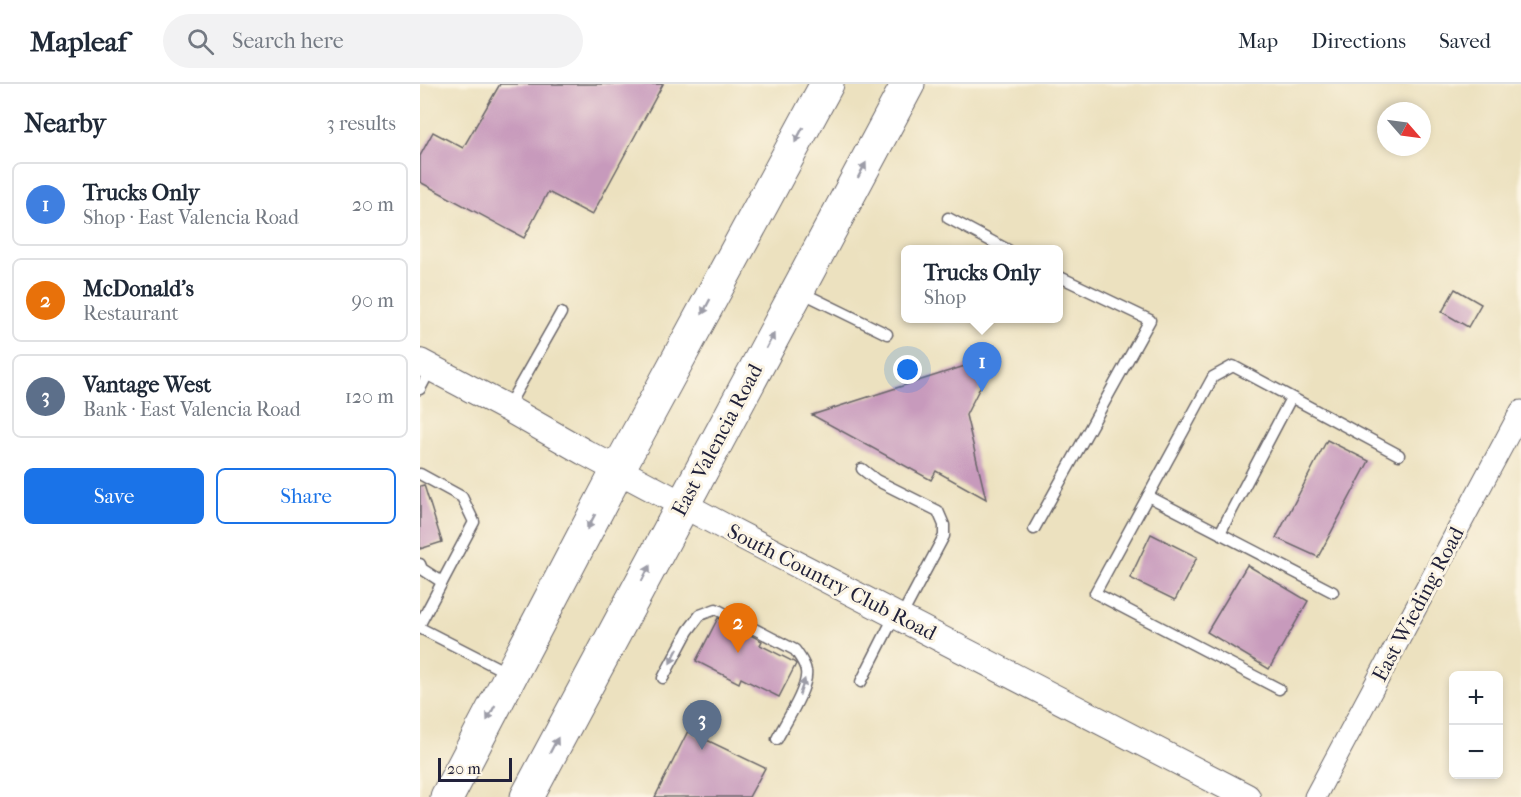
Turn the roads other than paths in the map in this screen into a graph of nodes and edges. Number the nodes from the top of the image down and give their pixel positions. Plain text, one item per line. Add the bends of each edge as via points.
1 (827, 84) edge
2 (908, 84) edge
3 (948, 218) dead end
4 (1000, 245) edge
5 (1063, 278) edge
6 (797, 290) junction
7 (561, 313) dead end
8 (887, 333) dead end
9 (424, 373) edge
10 (1291, 398) junction
11 (507, 408) junction
12 (1519, 419) edge
13 (1399, 455) dead end
14 (862, 469) dead end
15 (618, 470) junction
16 (420, 474) edge
17 (1149, 496) junction
18 (683, 504) junction
19 (1034, 530) dead end
20 (1220, 533) junction
21 (420, 564) edge
22 (442, 582) junction
23 (1333, 592) dead end
24 (898, 616) junction
25 (420, 626) edge
26 (511, 674) junction
27 (663, 678) dead end
28 (861, 682) dead end
29 (1279, 689) dead end
30 (777, 739) dead end
31 (447, 797) edge
32 (527, 797) edge
33 (1247, 797) edge
34 (1315, 797) edge

1 -> 15 main road
6 -> 2 main road, East Valencia Road
3 - 4 lane
5 - 19 lane via 1150,320
6 - 8 lane
18 -> 6 main road, East Valencia Road
7 - 11 lane
9 - 11 street, South Country Club Road
10 - 13 lane
10 - 17 lane via 1233,366 1213,377
10 - 20 lane
11 - 15 street, South Country Club Road
12 - 34 street, East Wieding Road
14 - 24 lane via 938,511 944,525 944,536
15 - 18 street, South Country Club Road
15 -> 26 main road
16 - 22 lane via 462,497 474,522
17 - 20 lane
17 - 29 lane via 1095,593
18 - 24 street, South Country Club Road
32 -> 18 main road, East Valencia Road
20 - 23 lane
21 - 22 lane
22 - 25 lane
24 - 28 lane
24 - 33 street, South Country Club Road
25 - 26 lane
26 -> 31 main road
30 -> 27 lane via 807,671 795,650 716,609 700,615

